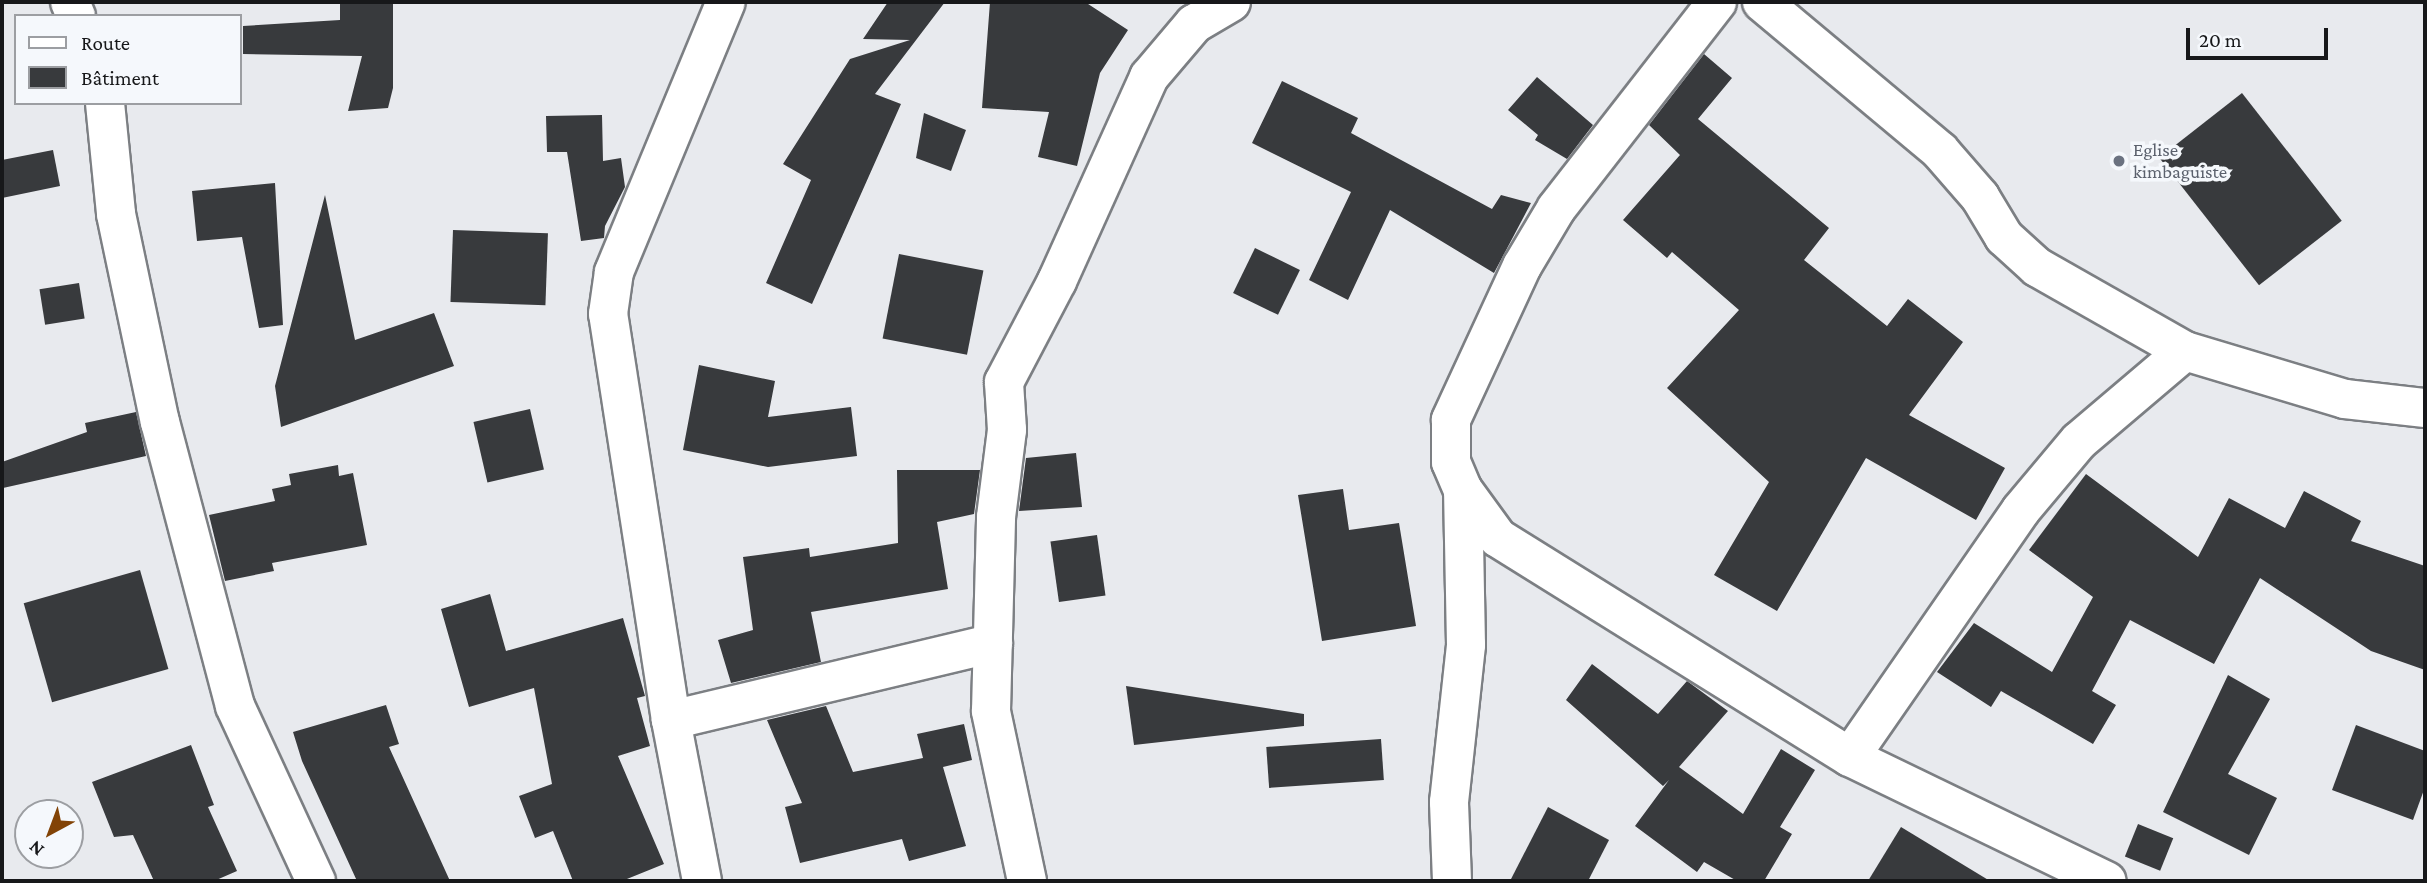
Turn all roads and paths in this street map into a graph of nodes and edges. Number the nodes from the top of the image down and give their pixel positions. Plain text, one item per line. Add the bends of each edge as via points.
1 (726, 2) edge
2 (1231, 2) edge
3 (1717, 2) edge
4 (1762, 2) edge
5 (105, 105) edge
6 (2185, 351) junction
7 (2425, 408) edge
8 (1463, 490) junction
9 (1498, 538) junction
10 (1463, 573) junction
11 (993, 643) junction
12 (671, 720) junction
13 (1850, 757) junction
14 (316, 881) edge
15 (702, 881) edge
16 (1027, 881) edge
17 (1451, 881) edge
18 (2108, 881) edge

1 - 12 street via 614,272 608,314
2 - 11 street via 1179,38 1149,77 1057,281 1011,361 1004,382 1007,430 996,517
3 - 8 street via 1556,209 1522,266 1451,420 1451,462
4 - 6 street via 1940,151 2017,252
5 - 14 street via 116,214 160,422 235,706
6 - 7 street via 2345,399
6 - 13 street via 2079,441 2021,510
8 - 9 street
8 - 10 street
9 - 10 street via 1474,554
9 - 13 street
10 - 17 street via 1466,645 1448,802
11 - 12 street
11 - 16 street via 991,711
12 - 15 street
13 - 18 street

